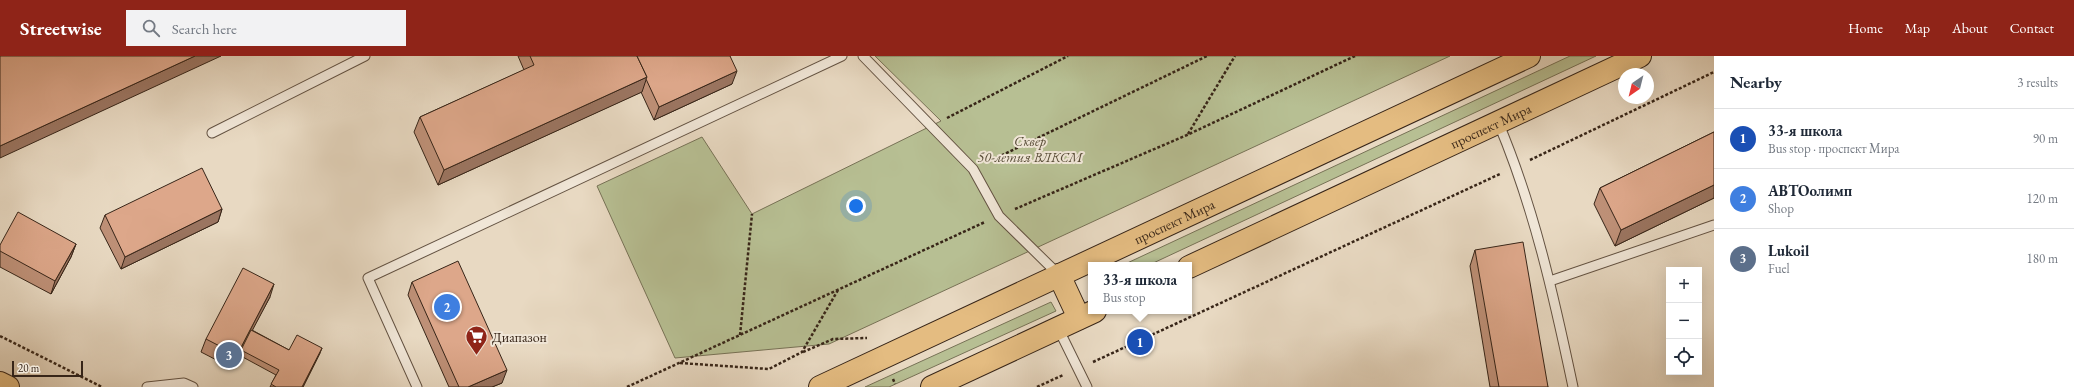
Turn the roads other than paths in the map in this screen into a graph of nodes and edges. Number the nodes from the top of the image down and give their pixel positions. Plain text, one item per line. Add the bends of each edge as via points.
1 (365, 56) edge
2 (842, 56) edge
3 (863, 56) edge
4 (1529, 56) edge
5 (1640, 56) edge
6 (1498, 122) junction
7 (212, 133) dead end
8 (1714, 225) edge
9 (1192, 266) edge
10 (1059, 275) junction
11 (1550, 281) junction
12 (1087, 315) edge
13 (1058, 328) junction
14 (0, 383) edge
15 (8, 387) edge
16 (147, 387) edge
17 (193, 387) edge
18 (417, 387) edge
19 (820, 387) edge
20 (932, 387) edge
21 (1087, 387) edge
22 (1573, 387) edge

1 - 7 lane
2 - 18 lane via 368,278
3 - 10 lane via 973,169 999,216
4 - 10 main road, проспект Мира
5 - 6 main road, проспект Мира
6 - 9 main road, проспект Мира
6 - 11 lane via 1517,166
8 - 11 lane
10 - 12 main road
10 - 19 main road, проспект Мира
11 - 22 lane
12 - 13 main road
13 - 20 main road
13 - 21 lane
14 - 15 main road
16 - 17 lane via 184,383

